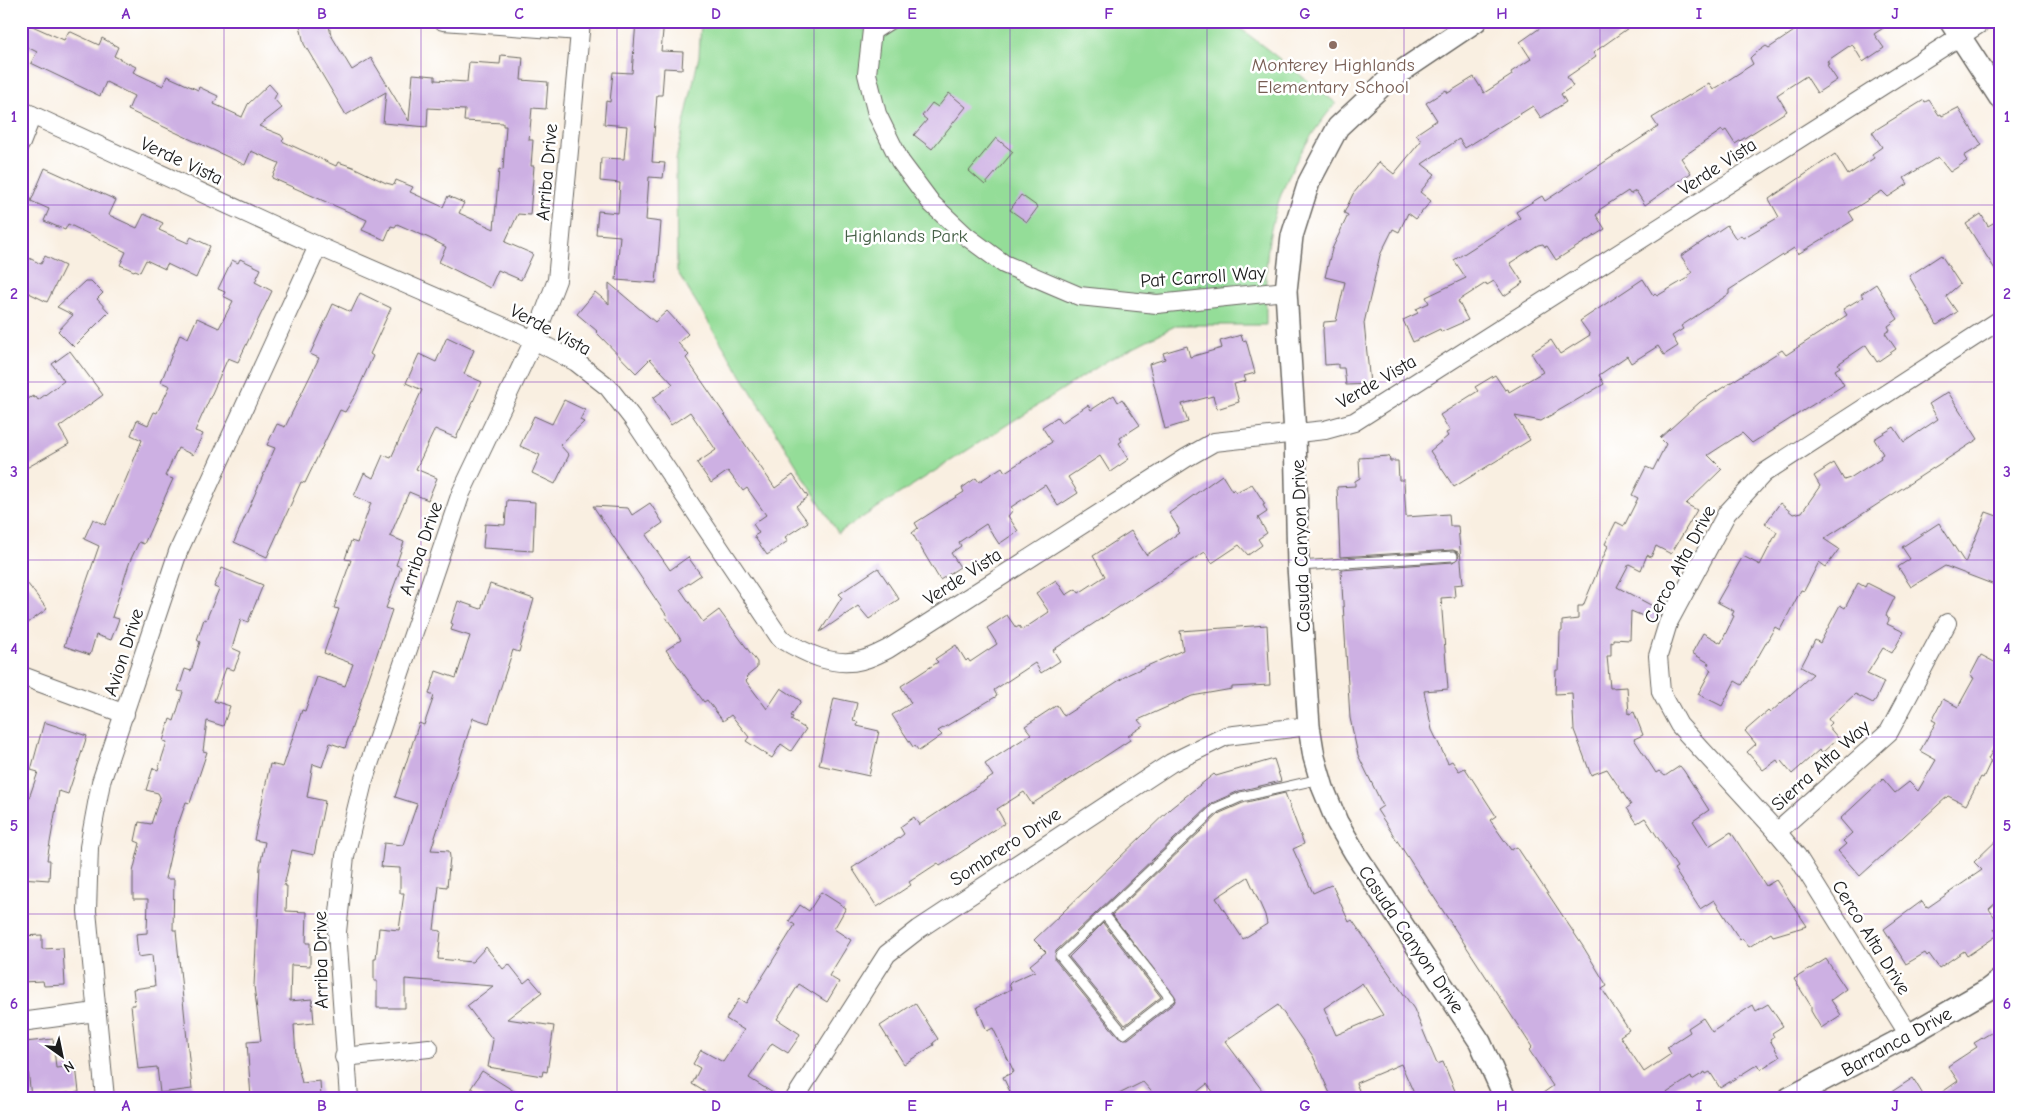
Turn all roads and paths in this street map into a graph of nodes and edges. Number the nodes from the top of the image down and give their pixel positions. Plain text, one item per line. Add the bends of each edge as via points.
1 (443, 21) edge
2 (896, 21) edge
3 (1476, 21) edge
4 (1984, 21) edge
5 (581, 26) edge
6 (872, 29) edge
7 (1955, 29) edge
8 (2000, 98) edge
9 (27, 112) edge
10 (21, 143) edge
11 (318, 246) junction
12 (1286, 292) junction
13 (2000, 320) edge
14 (534, 340) junction
15 (1295, 434) junction
16 (1453, 556) dead end
17 (1298, 566) junction
18 (1947, 623) dead end
19 (25, 676) dead end
20 (125, 714) junction
21 (1309, 726) junction
22 (1320, 779) junction
23 (1777, 832) junction
24 (1104, 914) junction
25 (2000, 980) edge
26 (96, 1012) junction
27 (21, 1022) edge
28 (1909, 1035) junction
29 (429, 1048) dead end
30 (344, 1057) junction
31 (105, 1098) edge
32 (349, 1098) edge
33 (795, 1098) edge
34 (1505, 1098) edge
35 (1789, 1098) edge

1 - 5 street
2 - 6 lane
3 - 12 street, Casuda Canyon Drive via 1387,81 1338,127 1310,182 1292,236
4 - 7 street, Verde Vista
5 - 14 street, Arriba Drive via 557,280
6 - 12 street, Pat Carroll Way via 867,74 877,114 900,161 932,204 966,236 1004,264 1079,296 1157,304
7 - 8 street
7 - 15 street, Verde Vista via 1354,422
9 - 10 street
9 - 11 street, Verde Vista
11 - 14 street, Verde Vista
11 - 20 street, Avion Drive via 178,552
12 - 15 street, Casuda Canyon Drive
13 - 23 street, Cerco Alta Drive via 1764,473 1728,513 1668,623 1658,656 1661,692 1679,725
14 - 15 street, Verde Vista via 576,362 608,387 633,419 780,638 806,654 831,661 862,661 888,649 1214,442
14 - 30 street, Arriba Drive via 461,493 363,782 345,856 337,932
15 - 17 street, Casuda Canyon Drive
16 - 17 lane
17 - 21 street, Casuda Canyon Drive
18 - 23 street, Sierra Alta Way via 1890,732
19 - 20 street
20 - 26 street, Avion Drive via 101,782 89,847 87,911
21 - 22 street, Casuda Canyon Drive
21 - 33 street, Sombrero Drive via 1226,736 1171,763 919,928 887,954
22 - 24 lane via 1241,797 1216,808
22 - 34 street, Casuda Canyon Drive via 1342,830 1480,1042
23 - 28 street, Cerco Alta Drive via 1797,856
24 - 24 lane via 1170,998 1124,1034 1060,956
25 - 28 street, Barranca Drive
26 - 27 street
26 - 31 street, Avion Drive
28 - 35 street, Barranca Drive
29 - 30 street
30 - 32 street, Arriba Drive

